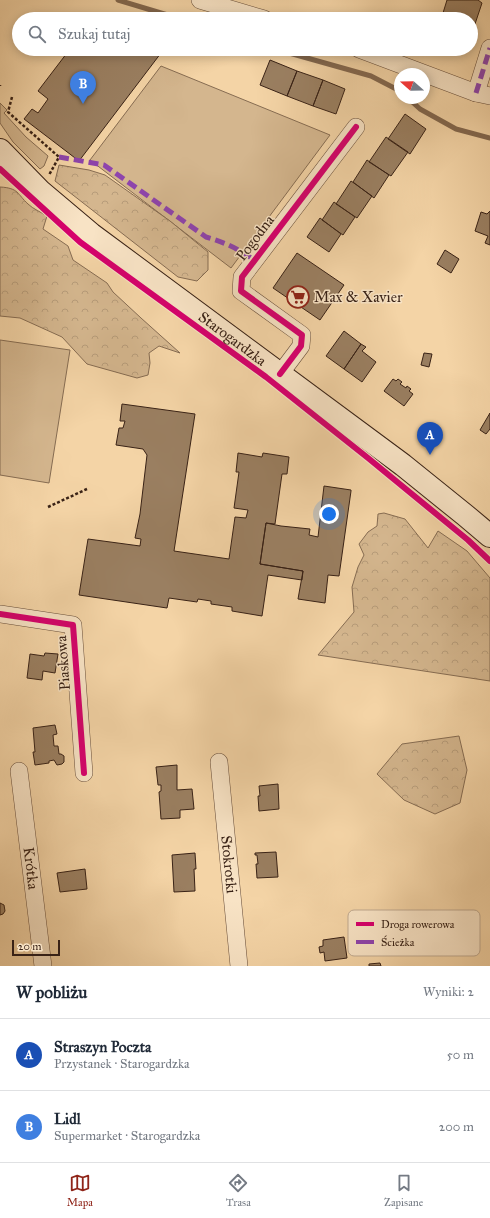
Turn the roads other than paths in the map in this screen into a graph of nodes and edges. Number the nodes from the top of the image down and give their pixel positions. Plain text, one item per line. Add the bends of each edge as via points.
1 (200, 0) edge
2 (240, 12) edge
3 (490, 48) edge
4 (378, 56) edge
5 (483, 94) edge
6 (356, 126) dead end
7 (0, 150) edge
8 (280, 374) junction
9 (490, 536) edge
10 (0, 614) edge
11 (219, 762) dead end
12 (19, 771) dead end
13 (84, 773) dead end
14 (43, 966) edge
15 (240, 966) edge

1 - 2 street
3 - 5 street
4 - 5 street
6 - 8 street, Pogodna via 242,277 241,290 302,335 301,346
7 - 8 main road, Starogardzka via 40,191 91,234
8 - 9 main road, Starogardzka via 426,483
10 - 13 street, Piaskowa via 73,625
11 - 15 street, Stokrotki
12 - 14 street, Krótka

